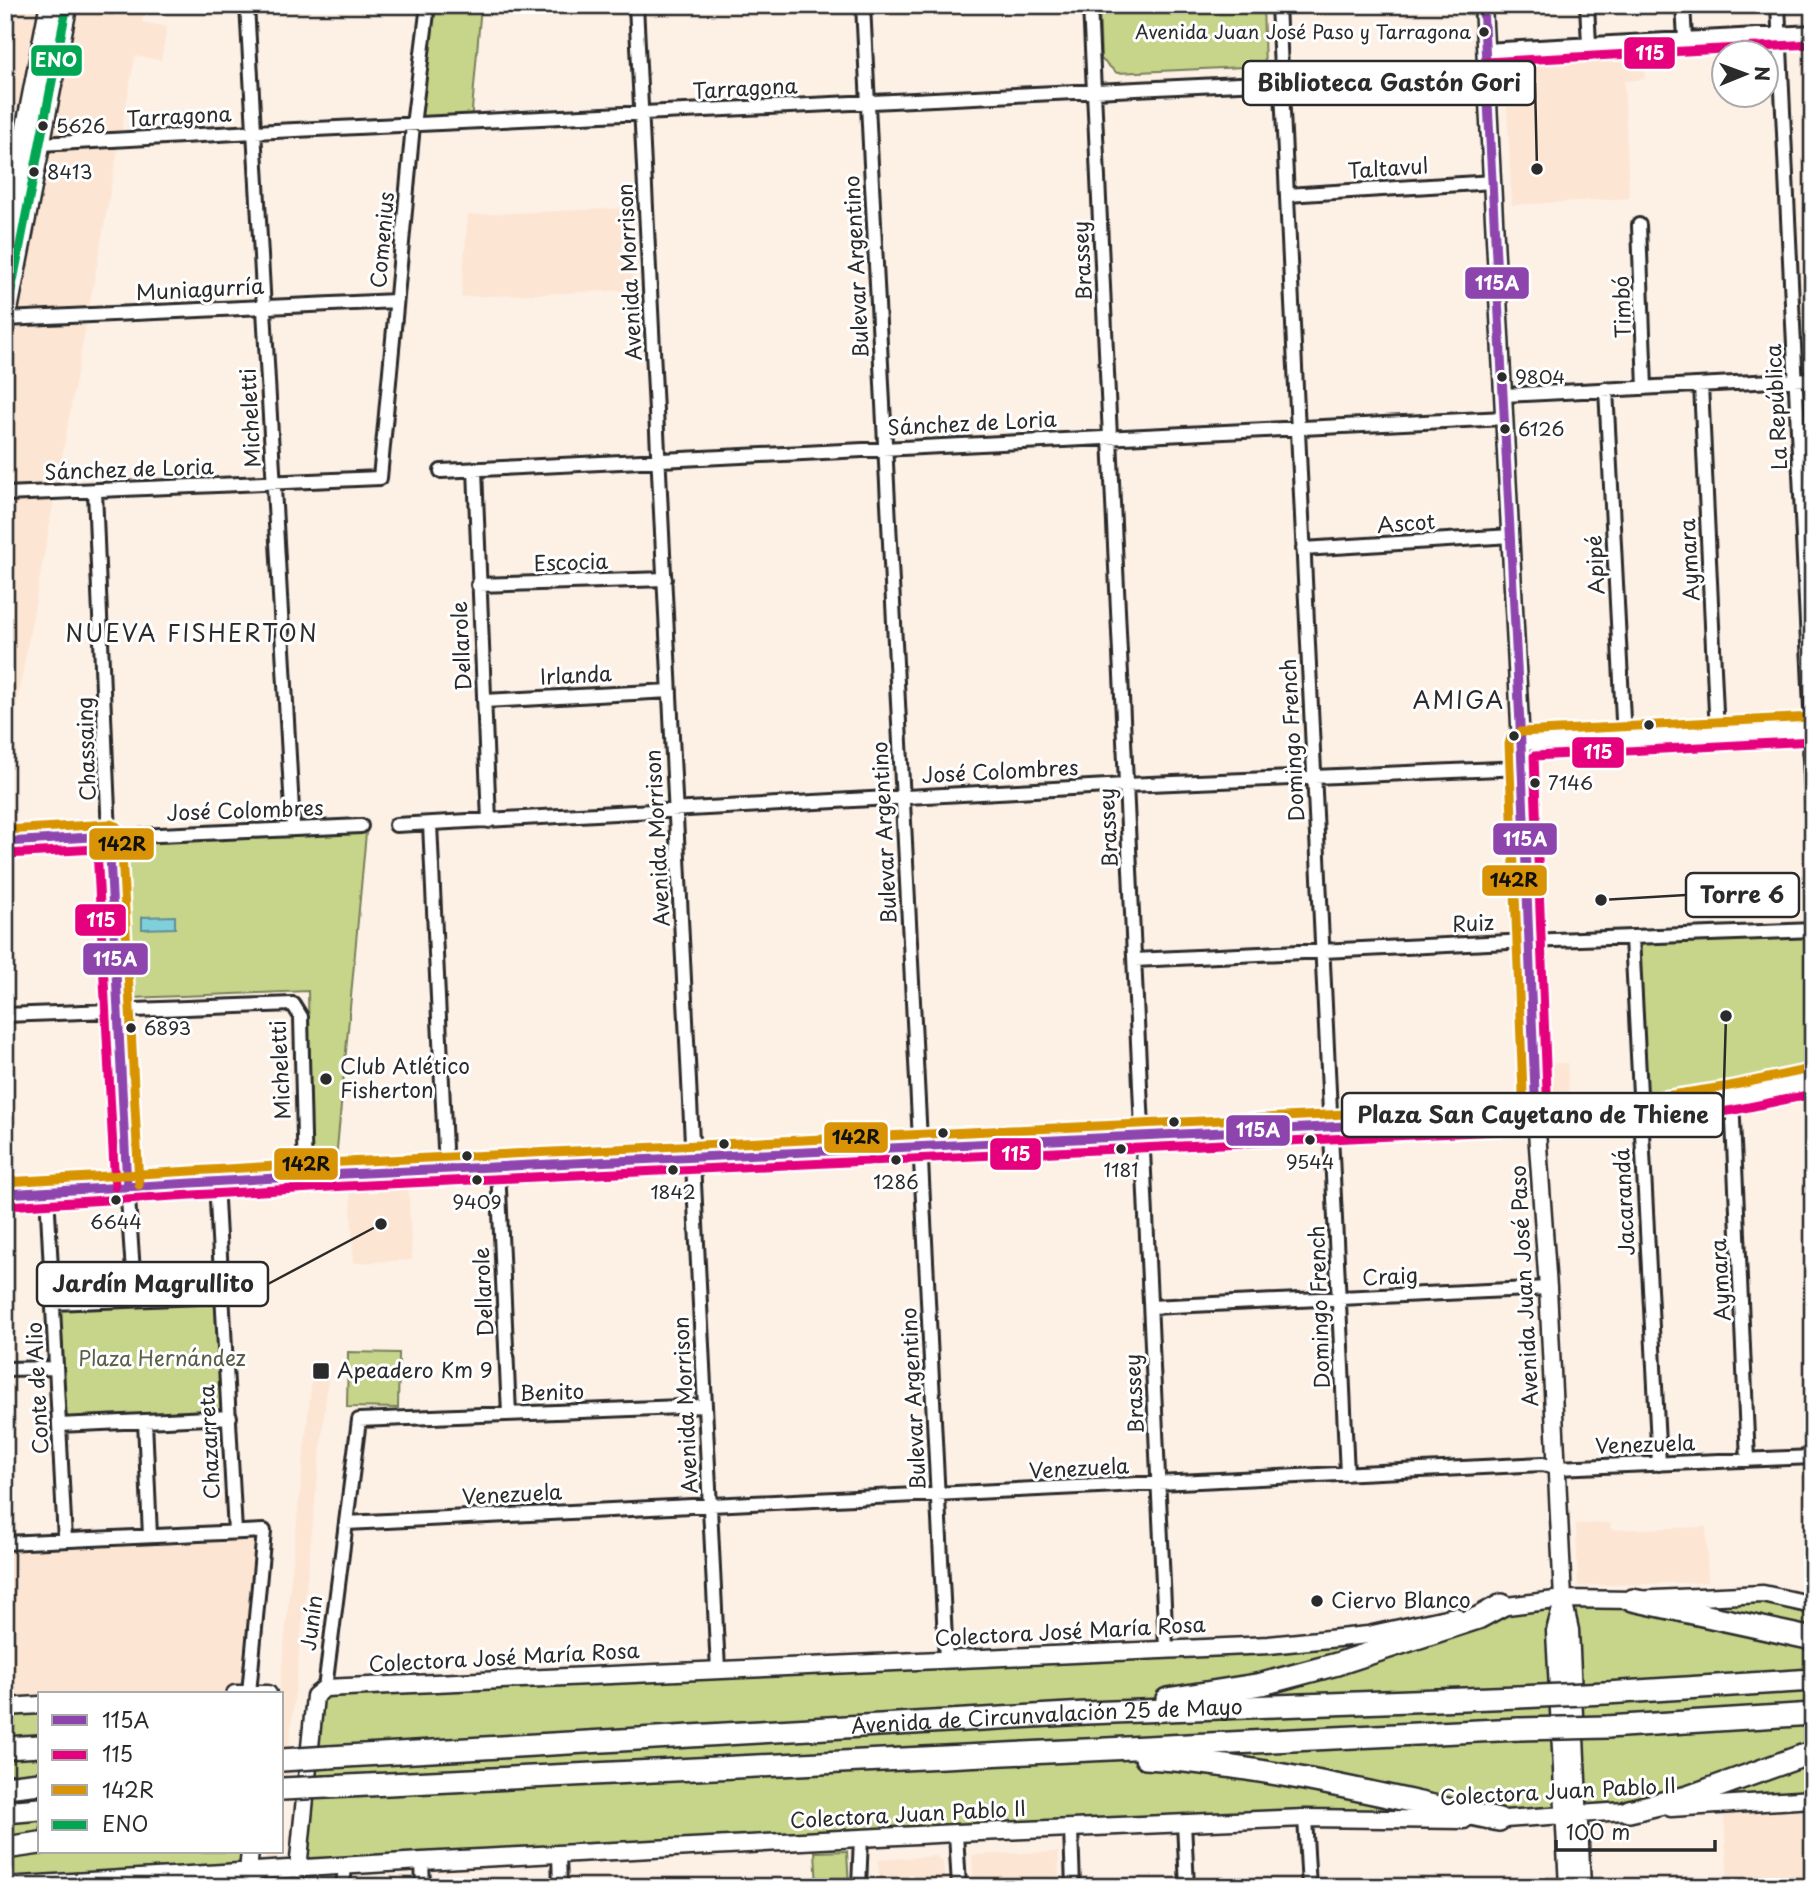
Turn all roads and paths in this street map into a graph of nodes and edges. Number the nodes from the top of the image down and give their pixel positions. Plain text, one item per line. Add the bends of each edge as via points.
1 (50, 5) edge
2 (67, 5) edge
3 (247, 5) edge
4 (428, 5) edge
5 (636, 5) edge
6 (863, 5) edge
7 (1090, 5) edge
8 (1278, 5) edge
9 (1483, 5) edge
10 (1587, 5) edge
11 (1683, 5) edge
12 (1778, 5) edge
13 (1813, 32) edge
14 (1779, 34) junction
15 (1685, 39) junction
16 (1589, 44) junction
17 (1485, 50) junction
18 (1487, 72) junction
19 (1281, 82) junction
20 (1095, 91) junction
21 (868, 102) junction
22 (642, 113) junction
23 (413, 125) junction
24 (254, 132) junction
25 (23, 146) edge
26 (1493, 182) junction
27 (1287, 195) junction
28 (1639, 225) dead end
29 (5, 238) edge
30 (397, 301) junction
31 (264, 306) junction
32 (6, 320) edge
33 (1813, 379) edge
34 (1795, 380) junction
35 (1701, 385) junction
36 (1645, 388) junction
37 (1606, 389) junction
38 (1504, 395) junction
39 (1505, 418) junction
40 (1297, 429) junction
41 (1110, 437) junction
42 (885, 448) junction
43 (659, 459) junction
44 (475, 469) junction
45 (441, 471) dead end
46 (380, 478) joint
47 (274, 483) junction
48 (95, 491) junction
49 (5, 494) edge
50 (1511, 536) junction
51 (1303, 550) junction
52 (665, 579) junction
53 (478, 585) junction
54 (670, 691) junction
55 (484, 701) junction
56 (1812, 729) edge
57 (1717, 734) junction
58 (1624, 739) junction
59 (1521, 744) junction
60 (1522, 768) junction
61 (1314, 776) junction
62 (1126, 785) junction
63 (903, 797) junction
64 (1813, 808) edge
65 (676, 810) junction
66 (488, 821) junction
67 (430, 824) junction
68 (396, 825) dead end
69 (361, 826) dead end
70 (293, 828) junction
71 (109, 836) junction
72 (5, 842) edge
73 (1813, 930) edge
74 (1632, 938) junction
75 (1529, 941) junction
76 (1322, 950) junction
77 (1135, 960) junction
78 (118, 1011) junction
79 (5, 1015) edge
80 (1813, 1081) edge
81 (1732, 1098) junction
82 (1640, 1112) junction
83 (1536, 1117) junction
84 (1332, 1127) junction
85 (1143, 1136) junction
86 (920, 1147) junction
87 (693, 1158) junction
88 (498, 1167) junction
89 (446, 1170) junction
90 (304, 1177) junction
91 (216, 1182) junction
92 (127, 1186) junction
93 (47, 1192) junction
94 (5, 1194) edge
95 (1548, 1288) junction
96 (224, 1296) junction
97 (1338, 1298) junction
98 (135, 1299) junction
99 (53, 1304) junction
100 (1151, 1307) junction
101 (56, 1368) junction
102 (5, 1370) edge
103 (705, 1406) junction
104 (509, 1414) junction
105 (230, 1417) junction
106 (359, 1420) joint
107 (145, 1421) junction
108 (59, 1425) junction
109 (1813, 1457) edge
110 (1748, 1460) junction
111 (1660, 1464) junction
112 (1557, 1468) junction
113 (1347, 1474) junction
114 (1159, 1484) junction
115 (938, 1495) junction
116 (710, 1504) junction
117 (346, 1523) junction
118 (235, 1532) junction
119 (150, 1536) junction
120 (65, 1540) junction
121 (5, 1543) edge
122 (1563, 1599) junction
123 (1633, 1600) junction
124 (1502, 1605) junction
125 (1813, 1605) edge
126 (1813, 1639) edge
127 (1166, 1648) junction
128 (946, 1659) junction
129 (718, 1670) junction
130 (1813, 1680) edge
131 (325, 1688) junction
132 (249, 1692) edge
133 (38, 1705) edge
134 (5, 1707) edge
135 (1086, 1713) junction
136 (1813, 1714) edge
137 (38, 1746) edge
138 (5, 1748) edge
139 (1025, 1752) junction
140 (1813, 1752) edge
141 (284, 1759) edge
142 (38, 1783) edge
143 (5, 1787) edge
144 (284, 1789) edge
145 (1813, 1799) edge
146 (38, 1809) edge
147 (1629, 1811) junction
148 (5, 1812) edge
149 (1572, 1816) junction
150 (1305, 1818) junction
151 (1499, 1820) junction
152 (1184, 1823) junction
153 (1071, 1829) junction
154 (956, 1833) junction
155 (861, 1837) junction
156 (38, 1843) edge
157 (5, 1848) edge
158 (250, 1854) edge
159 (559, 1854) junction
160 (422, 1861) junction
161 (345, 1866) junction
162 (298, 1869) junction
163 (252, 1876) edge
164 (5, 1886) edge
165 (343, 1887) edge
166 (423, 1887) edge
167 (560, 1887) edge
168 (859, 1887) edge
169 (959, 1887) edge
170 (1073, 1887) edge
171 (1187, 1887) edge
172 (1309, 1887) edge
173 (1568, 1887) edge
174 (1582, 1887) edge

1 - 25 main road
2 - 25 main road
3 - 24 street, Micheletti
4 - 23 street, Comenius
5 - 22 street, Avenida Morrison
6 - 21 street, Bulevar Argentino
7 - 20 street, Brassey
8 - 19 street, Domingo French
9 - 17 main road, Avenida Juan José Paso
10 - 16 street
11 - 15 street
12 - 14 street, La República
13 - 14 street
14 - 15 street
14 - 34 street, La República
15 - 16 street
16 - 17 street
17 - 18 main road, Avenida Juan José Paso
18 - 19 street, Tarragona
18 - 26 main road, Avenida Juan José Paso
19 - 20 street, Tarragona
19 - 27 street, Domingo French
20 - 21 street, Tarragona
20 - 41 street, Brassey
21 - 22 street, Tarragona
21 - 42 street, Bulevar Argentino
22 - 23 street, Tarragona
22 - 43 street, Avenida Morrison
23 - 24 street, Tarragona
23 - 30 street, Comenius
24 - 25 street, Tarragona
24 - 31 street, Micheletti
25 - 29 main road
25 - 32 main road
26 - 27 street, Taltavul
26 - 38 main road, Avenida Juan José Paso
27 - 40 street, Domingo French
28 - 36 street, Timbó
30 - 31 street, Muniagurría
30 - 46 street, Comenius
31 - 32 street, Muniagurría
31 - 47 street, Micheletti
33 - 34 street
34 - 35 street
34 - 56 street, La República
35 - 36 street
35 - 57 street, Aymara
36 - 37 street
37 - 38 street
37 - 58 street, Apipé
38 - 39 main road, Avenida Juan José Paso
39 - 40 street, Sánchez de Loria
39 - 50 main road, Avenida Juan José Paso
40 - 41 street, Sánchez de Loria
40 - 51 street, Domingo French
41 - 42 street, Sánchez de Loria
41 - 62 street, Brassey
42 - 43 street, Sánchez de Loria
42 - 63 street, Bulevar Argentino
43 - 44 street, Sánchez de Loria
43 - 52 street, Avenida Morrison
44 - 45 street, Sánchez de Loria
44 - 53 street, Dellarole
46 - 47 street, Sánchez de Loria
47 - 48 street, Sánchez de Loria
47 - 70 street, Micheletti
48 - 49 street, Sánchez de Loria
48 - 71 street, Chassaing
50 - 51 street, Ascot
50 - 59 main road, Avenida Juan José Paso
51 - 61 street, Domingo French
52 - 53 street, Escocia
52 - 54 street, Avenida Morrison
53 - 55 street, Dellarole
54 - 55 street, Irlanda
54 - 65 street, Avenida Morrison
55 - 66 street, Dellarole
56 - 57 street
56 - 64 street, La República
57 - 58 street
58 - 59 street
59 - 60 main road, Avenida Juan José Paso
60 - 61 street, José Colombres
60 - 75 main road, Avenida Juan José Paso
61 - 62 street, José Colombres
61 - 76 street, Domingo French
62 - 63 street, José Colombres
62 - 77 street, Brassey
63 - 65 street, José Colombres
63 - 86 street, Bulevar Argentino
65 - 66 street, José Colombres
65 - 87 street, Avenida Morrison
66 - 67 street, José Colombres
67 - 68 street, José Colombres
67 - 89 street
69 - 70 street, José Colombres
70 - 71 street, José Colombres
71 - 72 street, José Colombres
71 - 78 street, Chassaing
73 - 74 street, Ruiz
74 - 75 street, Ruiz
74 - 82 street, Jacarandá
75 - 76 street, Ruiz
75 - 83 main road, Avenida Juan José Paso
76 - 77 street, Ruiz
76 - 84 street, Domingo French
77 - 85 street, Brassey
78 - 79 street
78 - 90 street, Micheletti via 293,1004 301,1017
78 - 92 street, Chassaing
80 - 81 street
81 - 82 street
81 - 110 street, Aymara
82 - 83 street
82 - 111 street, Jacarandá
83 - 84 street
83 - 95 main road, Avenida Juan José Paso
84 - 85 street
84 - 97 street, Domingo French
85 - 86 street
85 - 100 street, Brassey
86 - 87 street
86 - 115 street, Bulevar Argentino
87 - 88 street
87 - 103 street, Avenida Morrison
88 - 89 street
88 - 104 street, Dellarole
89 - 90 street
90 - 91 street
91 - 92 street
91 - 96 street, Chazarreta
92 - 93 street
92 - 98 street, Chassaing
93 - 94 street
93 - 99 street, Conte de Alio
95 - 97 street, Craig
95 - 112 main road, Avenida Juan José Paso
96 - 98 street
96 - 105 street, Chazarreta
97 - 100 street, Craig
97 - 113 street, Domingo French
98 - 99 street
99 - 101 street, Conte de Alio
100 - 114 street, Brassey
101 - 102 street
101 - 108 street, Conte de Alio
103 - 104 street, Benito
103 - 116 street, Avenida Morrison
104 - 106 street, Benito
105 - 107 street
105 - 118 street, Chazarreta
106 - 117 street, Junín
107 - 108 street
107 - 119 street
108 - 120 street, Conte de Alio
109 - 110 street, Venezuela
110 - 111 street, Venezuela
111 - 112 street, Venezuela
112 - 113 street, Venezuela via 1543,1464
112 - 122 main road, Avenida Juan José Paso
113 - 114 street, Venezuela
114 - 115 street, Venezuela
114 - 127 street, Brassey
115 - 116 street, Venezuela
115 - 128 street, Bulevar Argentino
116 - 117 street, Venezuela
116 - 129 street, Avenida Morrison
117 - 131 street, Junín
118 - 119 street
118 - 132 street via 264,1531
119 - 120 street
120 - 121 street
122 - 123 main road, Colectora José María Rosa
122 - 124 main road, Colectora José María Rosa
122 - 149 main road, Avenida Juan José Paso via 1555,1631
123 - 125 main road, Colectora José María Rosa via 1763,1594
123 - 126 highway
124 - 127 main road, Colectora José María Rosa via 1342,1639
124 - 135 highway via 1478,1618 1262,1684
127 - 128 main road, Colectora José María Rosa
128 - 129 main road, Colectora José María Rosa
129 - 131 main road, Colectora José María Rosa
130 - 135 highway, Avenida de Circunvalación 25 de Mayo, bridge via 1518,1697
131 - 162 main road, Junín via 315,1696
133 - 134 main road
135 - 141 highway, Avenida de Circunvalación 25 de Mayo, bridge
136 - 139 highway, Avenida de Circunvalación 25 de Mayo, bridge
137 - 138 highway
139 - 144 highway, Avenida de Circunvalación 25 de Mayo, bridge
139 - 151 highway via 1195,1761
140 - 147 highway via 1688,1797
142 - 143 highway
145 - 147 main road, Colectora Juan Pablo II
146 - 148 highway
147 - 149 main road, Colectora Juan Pablo II
149 - 151 main road, Colectora Juan Pablo II
149 - 173 main road, Avenida Juan José Paso
149 - 174 main road, Avenida Juan José Paso
150 - 151 main road, Colectora Juan Pablo II
150 - 152 main road, Colectora Juan Pablo II
150 - 172 street
152 - 153 main road, Colectora Juan Pablo II
152 - 171 street
153 - 154 main road, Colectora Juan Pablo II
153 - 170 street
154 - 155 main road, Colectora Juan Pablo II
154 - 169 street
155 - 159 main road, Colectora Juan Pablo II
155 - 168 street
156 - 157 highway
158 - 163 main road
159 - 160 main road, Colectora Juan Pablo II
159 - 167 street
160 - 161 main road, Colectora Juan Pablo II
160 - 166 street
161 - 162 main road, Colectora Juan Pablo II
161 - 165 street
162 - 163 main road, Colectora Juan Pablo II
163 - 164 main road, Colectora Juan Pablo II

